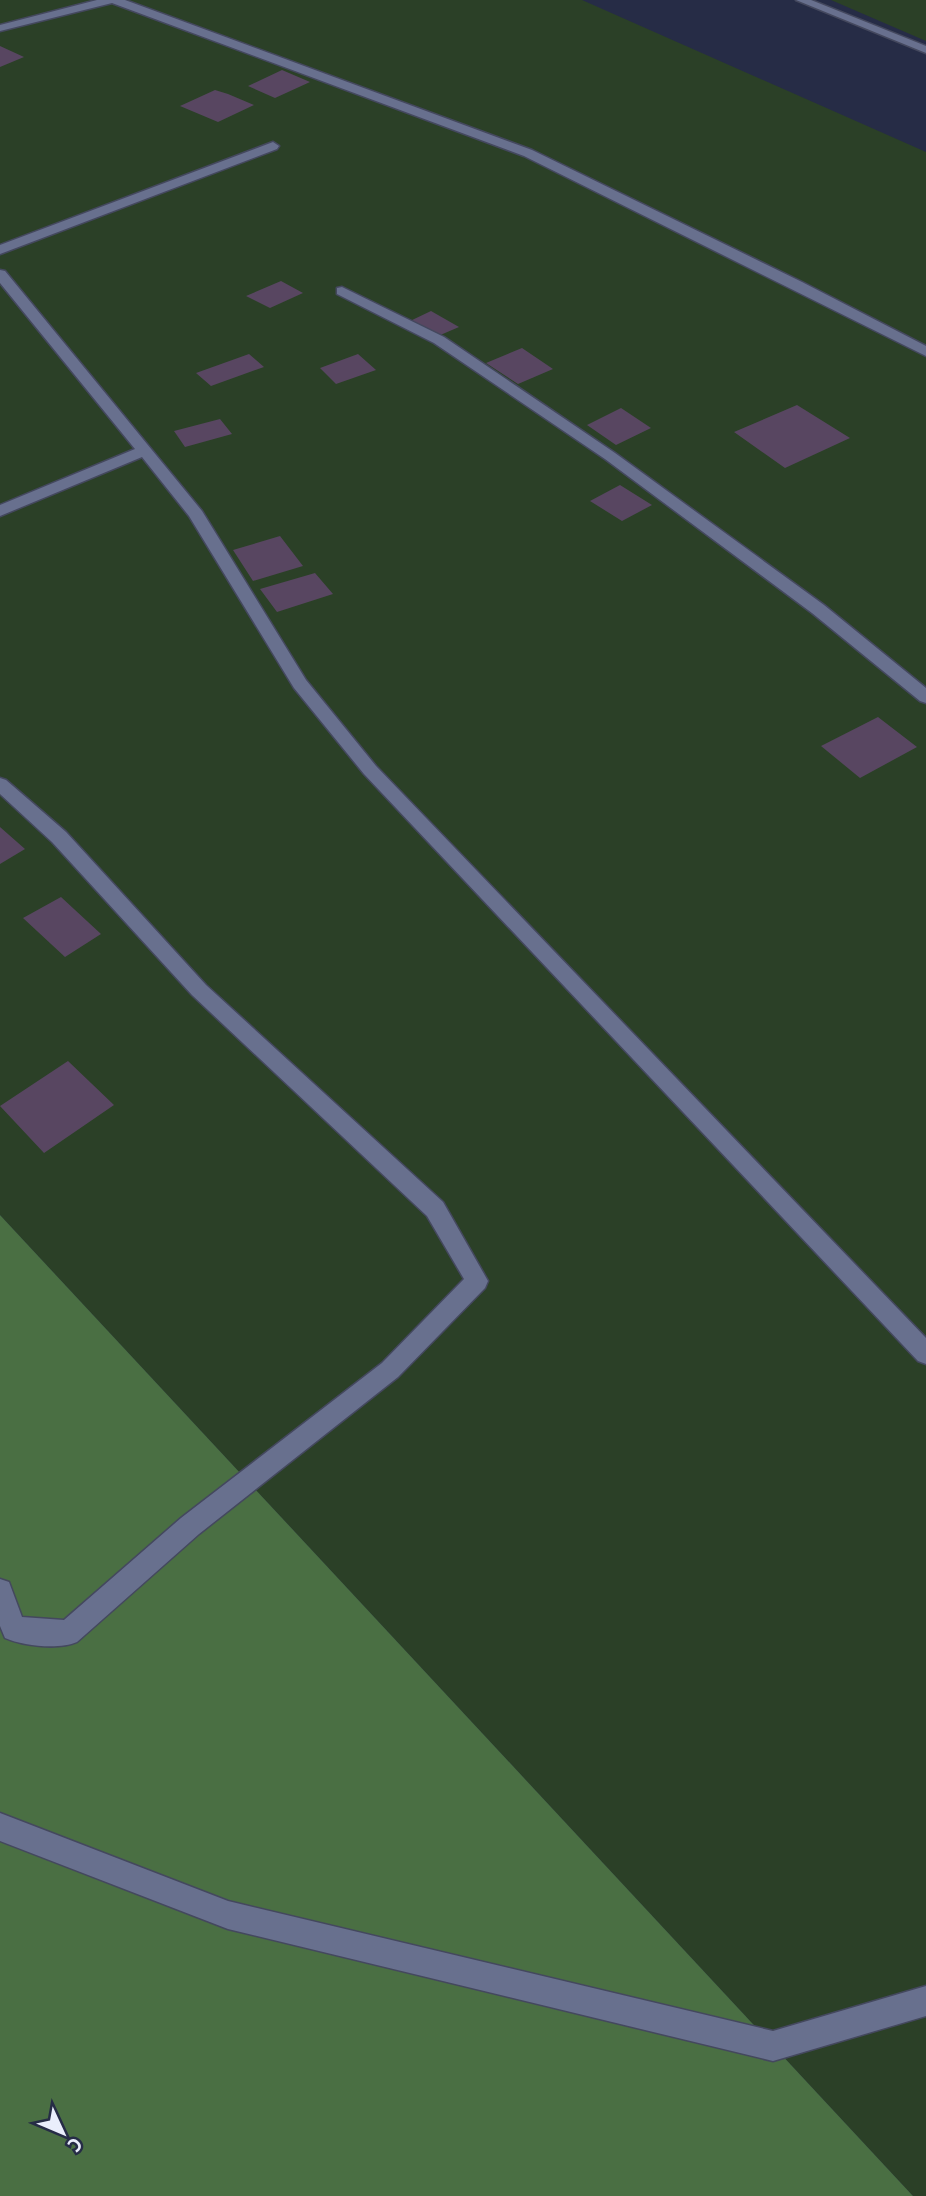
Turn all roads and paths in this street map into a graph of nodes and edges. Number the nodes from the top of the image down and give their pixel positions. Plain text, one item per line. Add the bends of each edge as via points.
1 (113, 0) edge
2 (801, 0) edge
3 (0, 28) edge
4 (926, 50) edge
5 (273, 146) dead end
6 (0, 250) edge
7 (0, 274) edge
8 (342, 291) dead end
9 (926, 352) edge
10 (144, 451) junction
11 (0, 511) edge
12 (926, 697) edge
13 (0, 784) edge
14 (926, 1354) edge
15 (0, 1591) edge
16 (0, 1827) edge
17 (926, 2001) edge

1 - 3 lane
1 - 9 lane via 528,153
2 - 4 lane
5 - 6 lane
7 - 10 lane
8 - 12 lane via 439,340 610,456 818,609
10 - 11 lane
10 - 14 lane via 196,514 300,684 370,770
13 - 15 lane via 59,837 200,990 435,1209 477,1281 390,1370 190,1526 68,1633 14,1629
16 - 17 lane via 228,1915 773,2046

